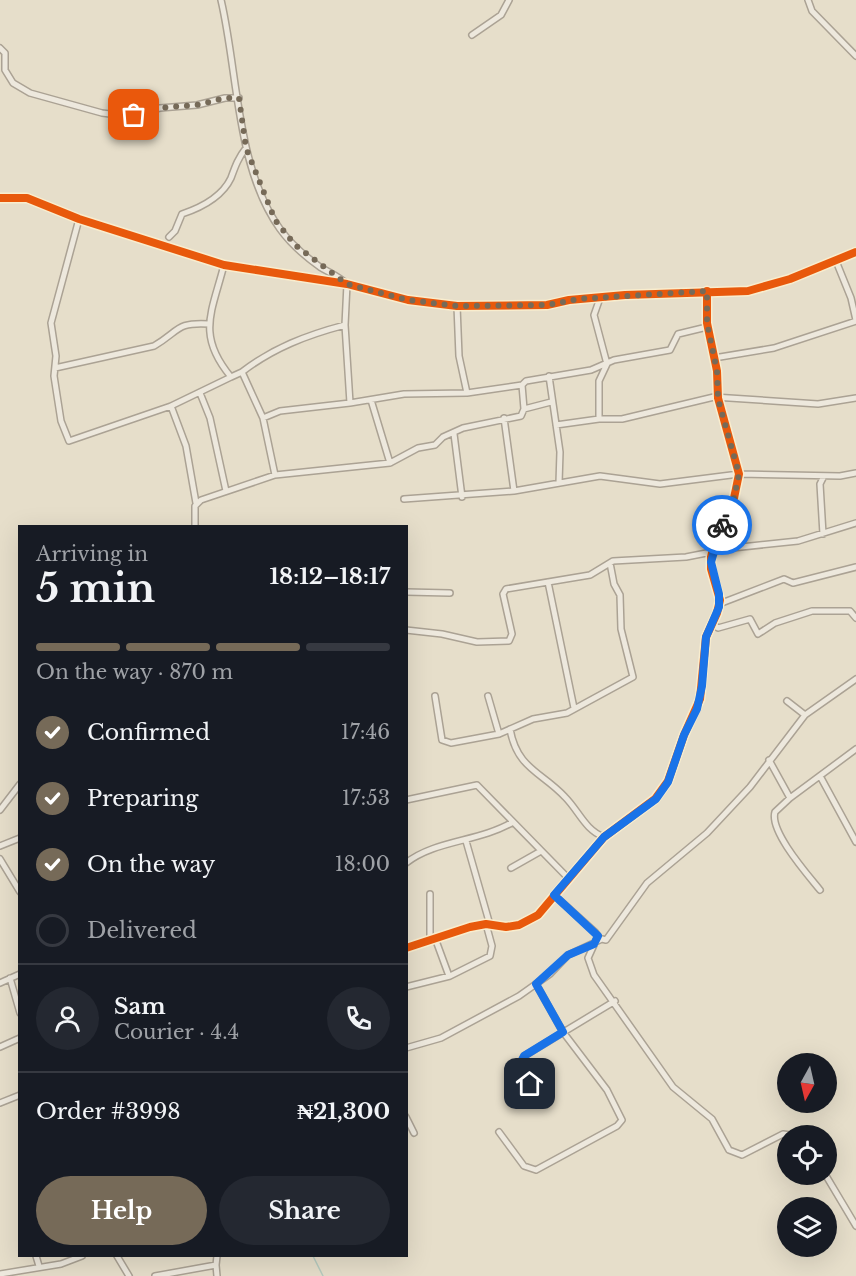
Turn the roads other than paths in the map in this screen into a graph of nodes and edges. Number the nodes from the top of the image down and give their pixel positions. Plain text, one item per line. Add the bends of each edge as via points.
1 (221, 0) edge
2 (509, 0) edge
3 (808, 0) edge
4 (472, 35) dead end
5 (0, 48) edge
6 (856, 56) edge
7 (239, 98) junction
8 (246, 148) junction
9 (0, 198) edge
10 (79, 219) junction
11 (169, 237) dead end
12 (856, 252) edge
13 (836, 261) junction
14 (224, 265) junction
15 (347, 284) junction
16 (707, 291) junction
17 (600, 298) junction
18 (457, 306) junction
19 (856, 320) edge
20 (209, 324) junction
21 (345, 325) junction
22 (707, 327) junction
23 (714, 358) junction
24 (607, 364) junction
25 (55, 368) junction
26 (242, 372) junction
27 (549, 376) junction
28 (231, 377) junction
29 (522, 385) junction
30 (200, 393) junction
31 (467, 393) junction
32 (718, 397) junction
33 (856, 398) edge
34 (371, 400) junction
35 (551, 402) junction
36 (350, 403) junction
37 (171, 406) junction
38 (524, 409) junction
39 (263, 418) junction
40 (504, 418) junction
41 (599, 419) junction
42 (556, 425) junction
43 (454, 434) junction
44 (390, 463) junction
45 (856, 473) edge
46 (739, 474) junction
47 (276, 475) junction
48 (824, 476) junction
49 (559, 483) junction
50 (226, 491) junction
51 (514, 491) junction
52 (462, 496) junction
53 (404, 500) dead end
54 (196, 503) junction
55 (856, 523) edge
56 (195, 525) edge
57 (823, 534) junction
58 (713, 552) junction
59 (610, 563) junction
60 (856, 567) edge
61 (548, 582) junction
62 (408, 592) edge
63 (450, 593) dead end
64 (718, 604) junction
65 (856, 618) edge
66 (711, 623) junction
67 (408, 630) edge
68 (856, 680) edge
69 (435, 696) dead end
70 (488, 696) dead end
71 (787, 701) dead end
72 (574, 708) junction
73 (805, 715) junction
74 (510, 729) junction
75 (499, 734) junction
76 (856, 749) edge
77 (769, 759) junction
78 (820, 776) junction
79 (18, 787) edge
80 (790, 798) junction
81 (408, 800) edge
82 (0, 810) edge
83 (513, 822) junction
84 (604, 837) junction
85 (18, 839) edge
86 (466, 841) junction
87 (856, 842) edge
88 (0, 846) edge
89 (541, 851) junction
90 (1, 861) edge
91 (408, 862) edge
92 (511, 868) dead end
93 (569, 879) junction
94 (18, 889) edge
95 (820, 890) dead end
96 (430, 894) dead end
97 (554, 895) junction
98 (488, 925) junction
99 (433, 938) junction
100 (600, 938) junction
101 (594, 944) junction
102 (408, 947) edge
103 (18, 975) edge
104 (449, 976) junction
105 (10, 978) junction
106 (0, 983) edge
107 (536, 984) junction
108 (408, 986) edge
109 (615, 1001) junction
110 (18, 1006) edge
111 (563, 1032) junction
112 (18, 1039) edge
113 (0, 1047) edge
114 (408, 1047) edge
115 (18, 1096) edge
116 (0, 1103) edge
117 (520, 1103) dead end
118 (408, 1121) edge
119 (414, 1132) dead end
120 (499, 1132) dead end
121 (777, 1137) edge
122 (832, 1185) edge
123 (856, 1226) edge
124 (36, 1257) edge
125 (79, 1257) edge
126 (118, 1257) edge
127 (217, 1257) edge
128 (216, 1265) junction
129 (39, 1266) junction
130 (0, 1274) edge
131 (129, 1276) edge
132 (155, 1276) edge
133 (217, 1276) edge

1 - 7 street
2 - 4 street via 501,15
3 - 6 street via 812,11
5 - 7 street via 13,83 30,93 102,113 134,115 158,108
7 - 8 street
8 - 11 street via 220,194 182,214
8 - 15 street via 259,187 281,230 320,267
9 - 10 street via 27,198
10 - 14 street
10 - 25 street via 52,310
12 - 13 street
13 - 16 street via 748,291
13 - 19 street
14 - 15 street
14 - 20 street
15 - 18 street via 408,300
15 - 21 street
16 - 17 street
16 - 22 street
17 - 18 street via 548,305
17 - 24 street via 594,315
18 - 31 street via 459,356
19 - 23 street via 774,348
20 - 25 street via 188,323 154,346
20 - 28 street via 212,349
21 - 26 street via 302,337
21 - 36 street
22 - 23 street
22 - 24 street via 678,334 670,350
23 - 32 street
24 - 27 street
24 - 41 street via 599,381
25 - 37 street via 62,421 69,441
26 - 28 street
26 - 39 street
27 - 29 street
27 - 35 street
28 - 30 street
29 - 31 street
29 - 38 street
30 - 37 street
30 - 50 street via 213,428
31 - 34 street via 404,394
32 - 33 street via 818,404
32 - 41 street via 622,419
32 - 46 street
34 - 36 street
34 - 44 street
35 - 38 street
35 - 42 street
36 - 39 street via 280,411
37 - 54 street via 186,446
38 - 40 street via 521,416
39 - 47 street
40 - 43 street
40 - 51 street
41 - 42 street
42 - 49 street
43 - 44 street
43 - 52 street
44 - 47 street
45 - 48 street
46 - 48 street
46 - 49 street via 674,484 600,476
46 - 58 street via 733,503
47 - 50 street
48 - 57 street via 820,484
49 - 51 street
50 - 54 street
51 - 52 street
52 - 53 street
54 - 56 street
55 - 57 street
57 - 58 street
58 - 59 street
58 - 64 street via 711,569
59 - 61 street via 590,575
59 - 72 street via 621,602 621,629 633,677
60 - 64 street via 793,583 784,579
61 - 67 street via 504,591 512,634 509,640 477,642
61 - 72 street
62 - 63 street
64 - 66 street
65 - 66 street via 850,611 812,611 775,623 758,634 750,619 718,628
66 - 84 street via 704,648 700,699 668,782 656,799
68 - 73 street
69 - 75 street via 442,740
70 - 75 street
71 - 73 street
72 - 74 street
73 - 77 street
74 - 75 street
74 - 84 street via 526,764 566,797 593,833
76 - 78 street
77 - 80 street
77 - 100 street via 750,787 706,833 647,883 610,936 606,940
78 - 80 street
78 - 87 street
79 - 82 street
80 - 95 street via 775,812 774,823 790,852
81 - 83 street via 477,785
83 - 86 street via 495,833
83 - 89 street
84 - 93 street
85 - 88 street
86 - 91 street via 431,849
86 - 98 street
89 - 92 street
89 - 93 street
90 - 94 street
93 - 97 street
96 - 99 street
97 - 98 street via 528,921 506,927
97 - 100 street
98 - 99 street
98 - 104 street via 492,946 489,956
99 - 102 street
99 - 104 street
100 - 101 street
101 - 107 street via 568,955
101 - 109 street via 588,958 590,964
103 - 105 street
104 - 108 street
105 - 106 street
105 - 110 street
107 - 111 street
107 - 114 street via 441,1038
109 - 111 street
109 - 121 street via 673,1087 712,1119 732,1153 742,1155
111 - 117 street via 524,1056 520,1064 530,1084
111 - 120 street via 607,1090 622,1116 621,1123 536,1170 524,1166
112 - 113 street
115 - 116 street
118 - 119 street
122 - 123 street
124 - 129 street
125 - 129 street
126 - 131 street
127 - 128 street
128 - 132 street
128 - 133 street
129 - 130 street

